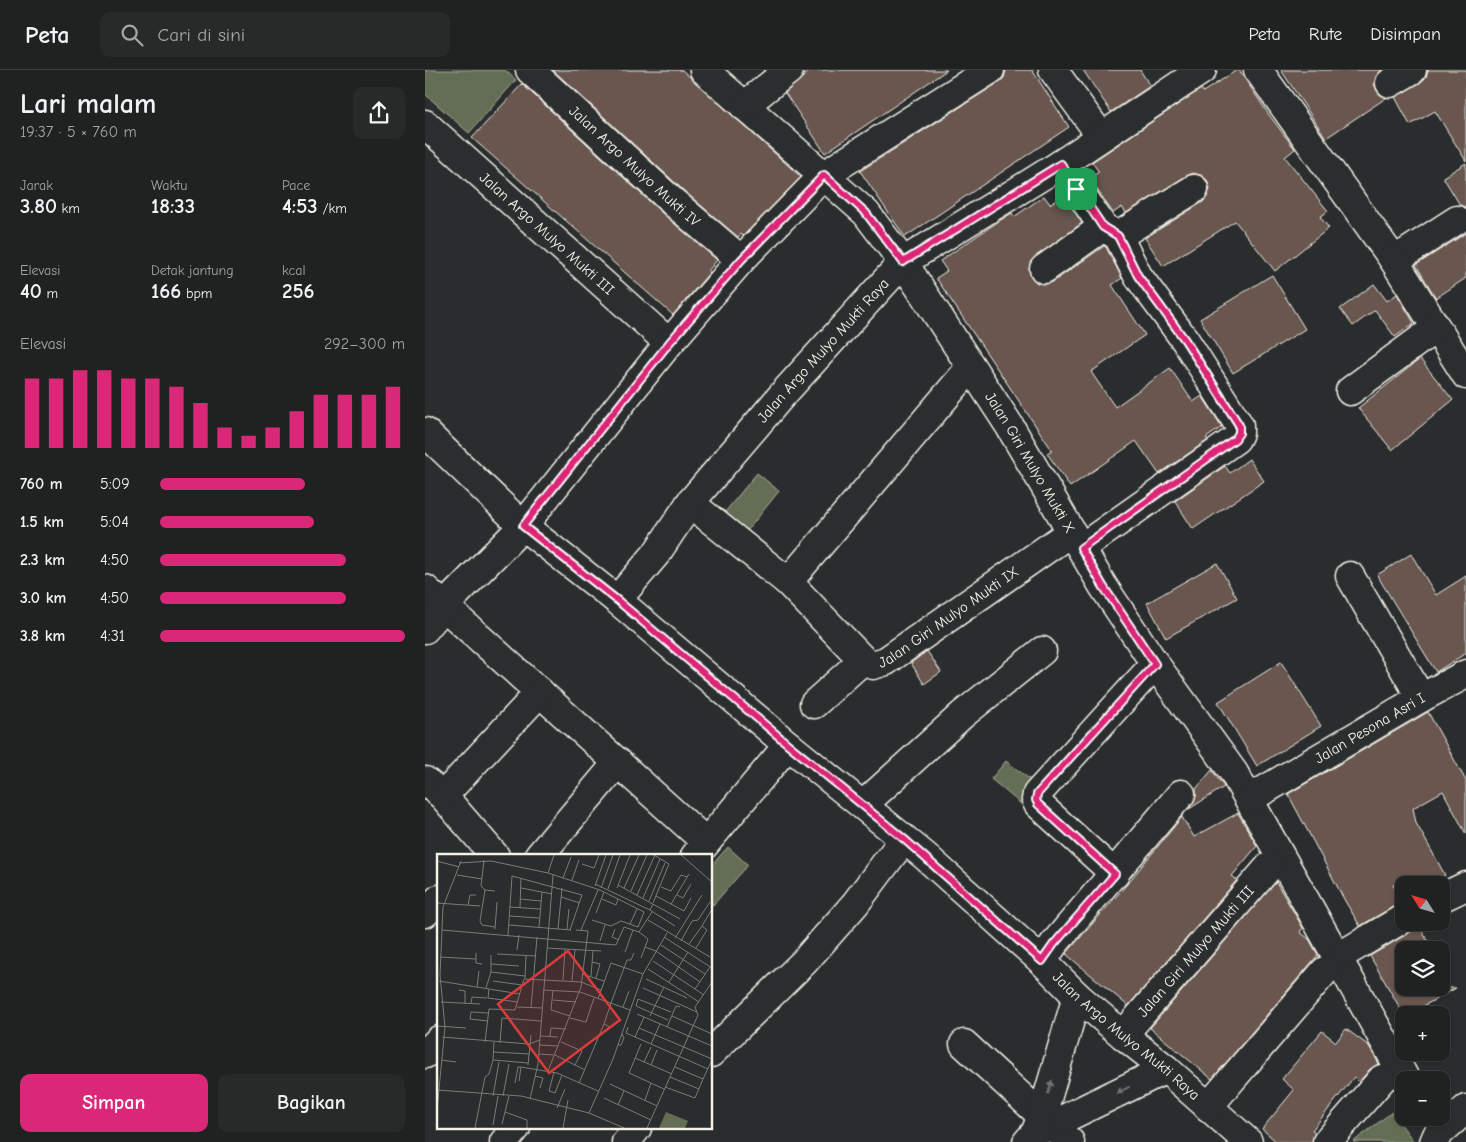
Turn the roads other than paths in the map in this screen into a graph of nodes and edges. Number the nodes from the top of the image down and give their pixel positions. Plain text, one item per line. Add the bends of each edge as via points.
1 (531, 70) edge
2 (704, 70) edge
3 (789, 70) edge
4 (990, 70) edge
5 (1053, 70) edge
6 (1202, 70) edge
7 (1258, 70) edge
8 (744, 106) junction
9 (425, 124) edge
10 (1101, 136) junction
11 (1061, 164) junction
12 (824, 175) junction
13 (1193, 189) dead end
14 (1457, 220) dead end
15 (1110, 232) junction
16 (1393, 259) junction
17 (741, 260) junction
18 (903, 262) junction
19 (1044, 269) dead end
20 (1436, 328) junction
21 (669, 343) junction
22 (971, 367) junction
23 (1466, 375) edge
24 (1350, 391) dead end
25 (425, 432) edge
26 (690, 503) junction
27 (523, 526) junction
28 (1076, 540) junction
29 (1350, 576) dead end
30 (789, 582) junction
31 (434, 597) edge
32 (617, 600) junction
33 (425, 628) edge
34 (1042, 651) dead end
35 (863, 660) junction
36 (1155, 664) junction
37 (1466, 674) edge
38 (540, 692) junction
39 (1421, 698) junction
40 (814, 704) dead end
41 (789, 745) junction
42 (618, 762) junction
43 (434, 788) edge
44 (1181, 794) dead end
45 (1249, 799) junction
46 (863, 805) junction
47 (904, 839) junction
48 (701, 849) edge
49 (488, 853) edge
50 (541, 854) edge
51 (1269, 867) dead end
52 (1115, 874) junction
53 (1466, 886) edge
54 (1450, 894) edge
55 (437, 901) edge
56 (425, 914) edge
57 (1395, 924) edge
58 (1042, 961) junction
59 (1331, 964) junction
60 (1077, 996) junction
61 (1123, 1035) junction
62 (437, 1042) edge
63 (964, 1044) dead end
64 (713, 1052) edge
65 (425, 1054) edge
66 (1166, 1069) junction
67 (1394, 1080) edge
68 (1208, 1107) junction
69 (1466, 1109) edge
70 (514, 1130) edge
71 (635, 1130) edge
72 (1045, 1132) edge
73 (1433, 1132) edge
74 (504, 1142) edge
75 (626, 1142) edge
76 (1248, 1142) edge
77 (1327, 1142) edge

1 - 17 street, Jalan Argo Mulyo Mukti IV via 673,202
2 - 8 street, Jalan Giri Mulyo Mukti X
3 - 8 street
4 - 12 street
5 - 10 street
6 - 10 street, Jalan Argo Mulyo Mukti Raya
7 - 16 street
8 - 12 street, Jalan Giri Mulyo Mukti X
9 - 21 street, Jalan Argo Mulyo Mukti III
10 - 11 street, Jalan Argo Mulyo Mukti Raya
11 - 15 street
11 - 18 street, Jalan Argo Mulyo Mukti Raya
12 - 17 street
12 - 18 street, Jalan Giri Mulyo Mukti X via 866,213
13 - 15 street
14 - 16 street
15 - 19 street
15 - 28 street, Jalan Giri Mulyo Mukti IX via 1185,340 1239,425 1239,433 1235,439
16 - 20 street
17 - 21 street
18 - 22 street, Jalan Giri Mulyo Mukti X
18 - 26 street, Jalan Argo Mulyo Mukti Raya
20 - 23 street
20 - 24 street
21 - 27 street
22 - 28 street, Jalan Giri Mulyo Mukti X
22 - 30 street
25 - 27 street, Jalan Argo Mulyo Mukti Raya
26 - 30 street, Jalan Giri Mulyo Mukti IX
26 - 32 street, Jalan Argo Mulyo Mukti Raya via 656,554
27 - 31 street
27 - 32 street, Jalan Argo Mulyo Mukti Raya
28 - 35 street, Jalan Giri Mulyo Mukti IX via 886,661 873,665
28 - 36 street, Jalan Giri Mulyo Mukti X
29 - 39 street, Jalan Pesona Asri I
30 - 35 street, Jalan Giri Mulyo Mukti IX
31 - 33 street
31 - 38 street
32 - 41 street, Jalan Argo Mulyo Mukti Raya
34 - 46 street via 962,715
35 - 40 street
36 - 45 street via 1234,773
36 - 52 street via 1037,794 1038,804
37 - 39 street
38 - 42 street
38 - 43 street
39 - 45 street, Jalan Pesona Asri I
41 - 46 street, Jalan Argo Mulyo Mukti Raya
41 - 48 street
42 - 48 street
42 - 50 street
43 - 49 street
44 - 52 street
45 - 59 street
46 - 47 street, Jalan Argo Mulyo Mukti Raya
47 - 58 street, Jalan Argo Mulyo Mukti Raya
47 - 64 street via 855,904 804,962
51 - 61 street, Jalan Giri Mulyo Mukti III
52 - 58 street
53 - 54 street
55 - 56 street
57 - 59 street
58 - 60 street, Jalan Argo Mulyo Mukti Raya
59 - 67 street
59 - 68 street
60 - 61 street, Jalan Argo Mulyo Mukti Raya
72 -> 60 street
61 - 66 street, Jalan Argo Mulyo Mukti Raya
62 - 65 street
63 - 72 street
66 - 68 street, Jalan Argo Mulyo Mukti Raya
66 -> 72 street
67 - 77 street
68 - 76 street, Jalan Argo Mulyo Mukti Raya
69 - 73 street
70 - 74 street
71 - 75 street

